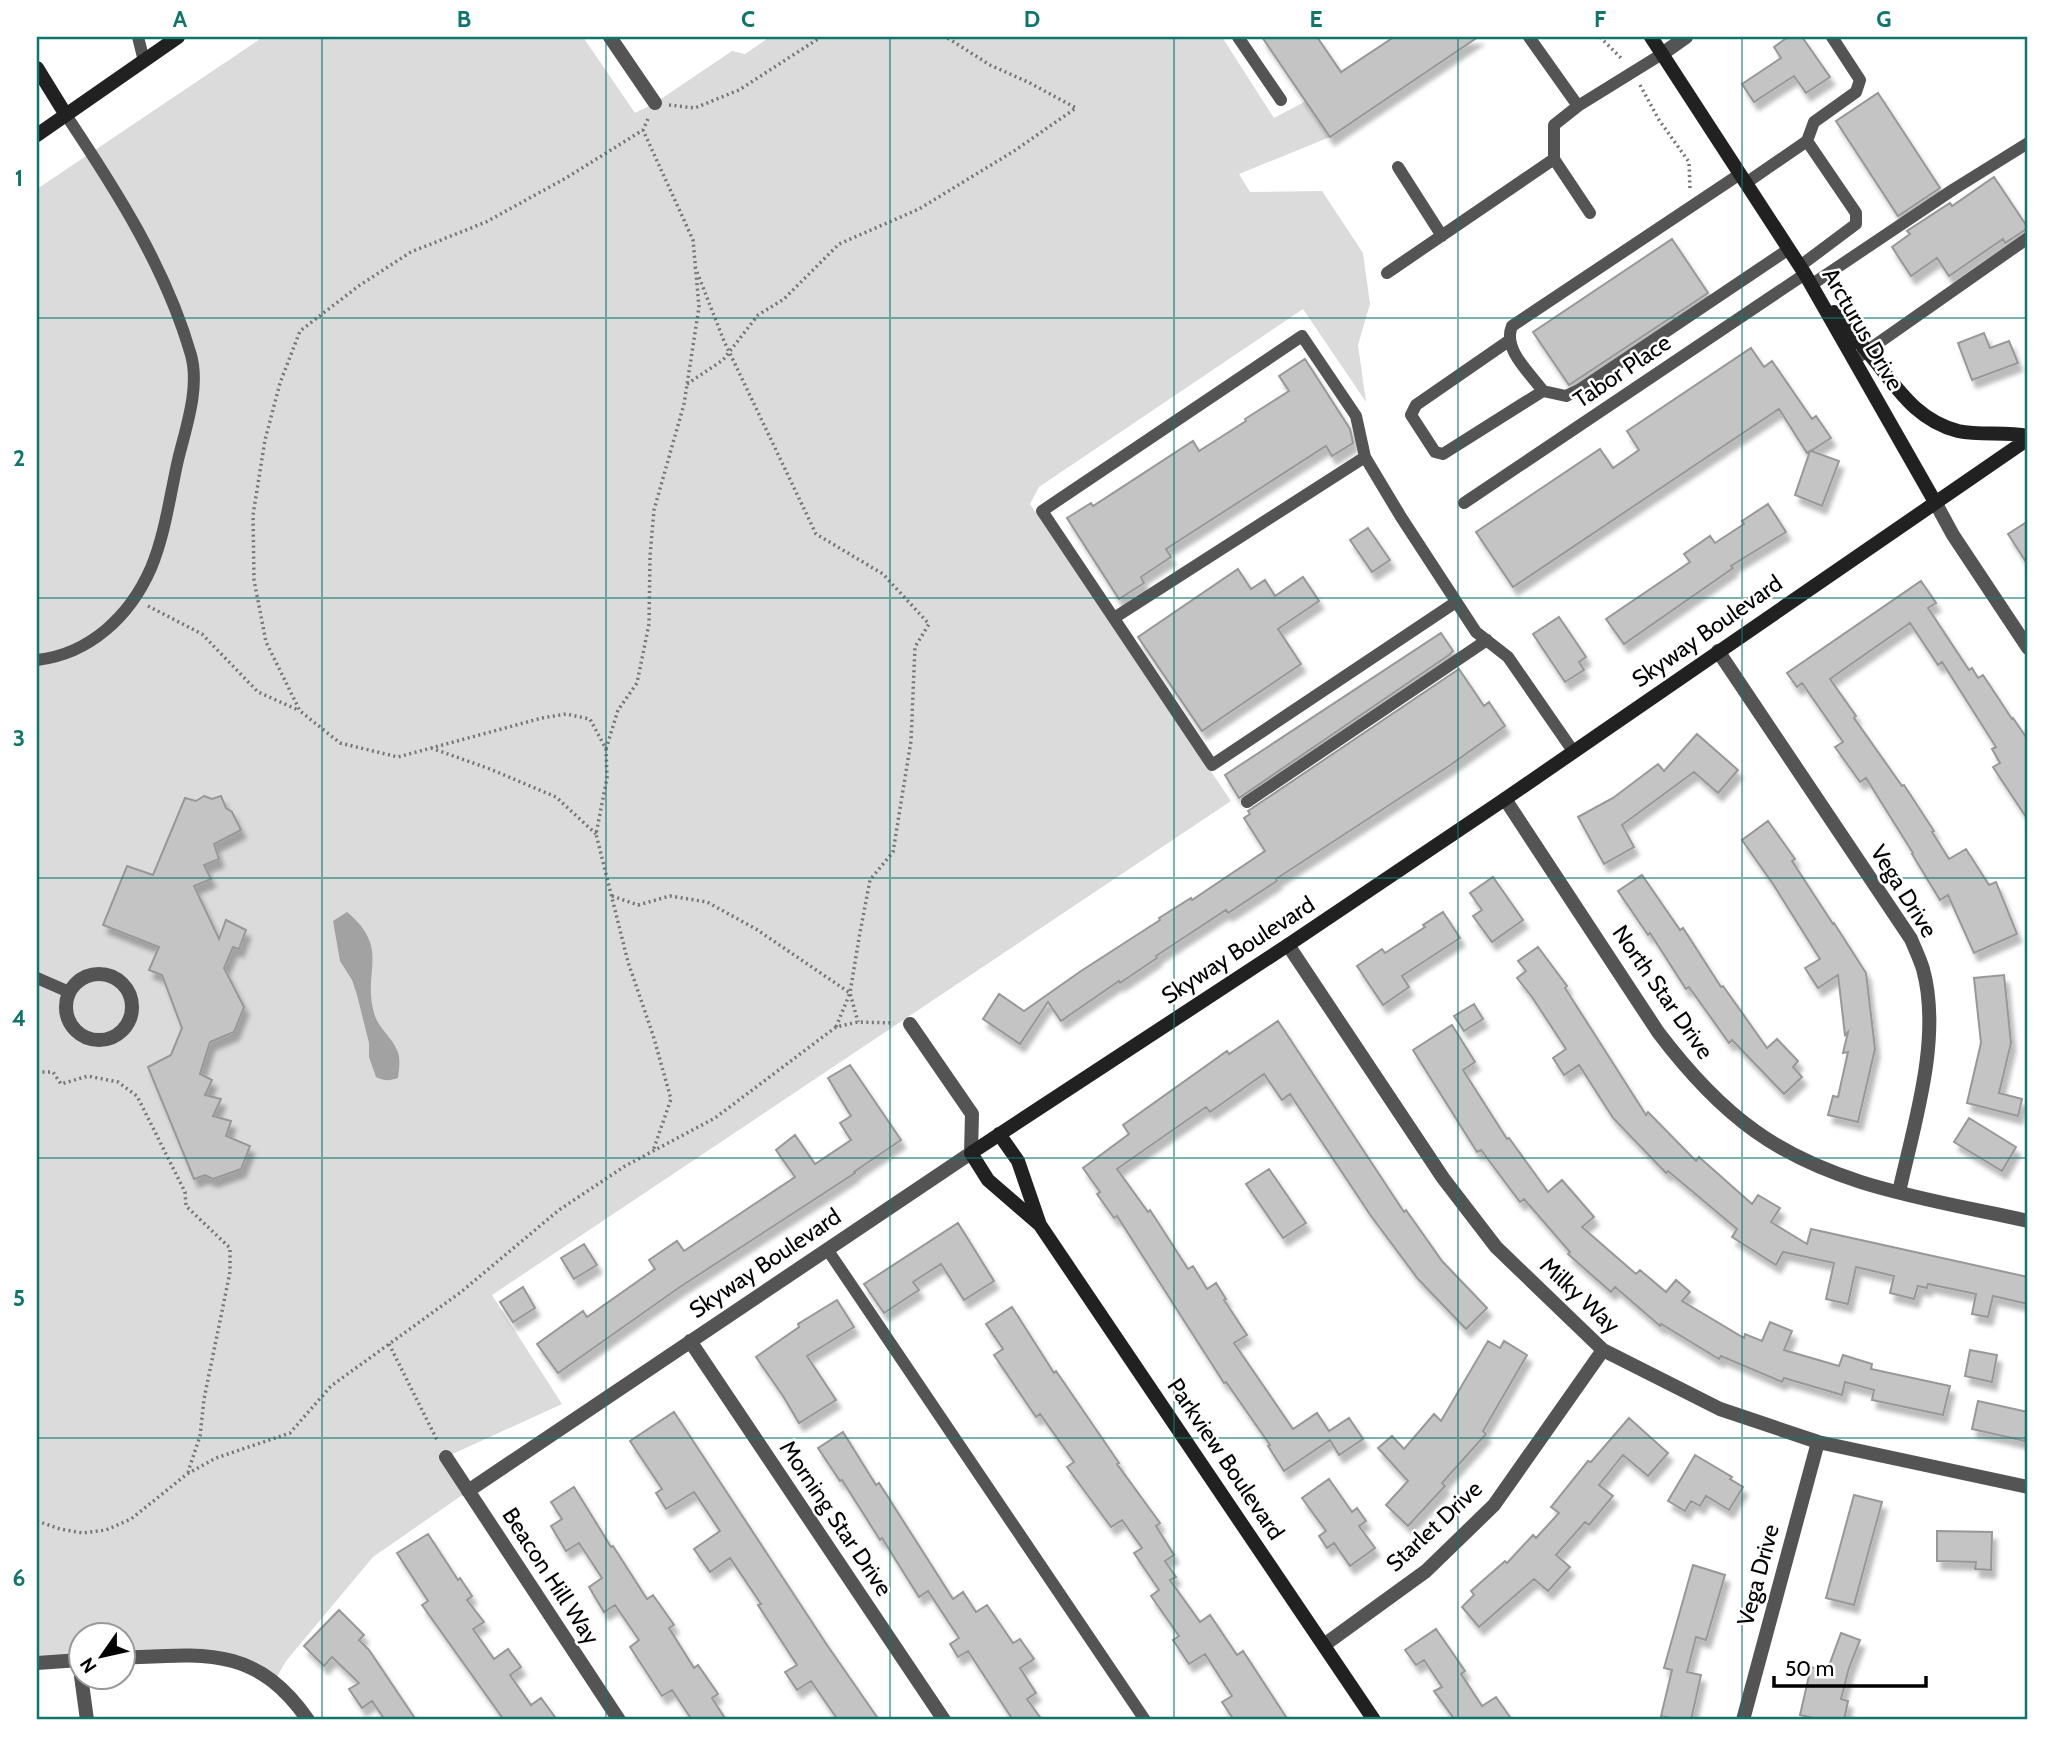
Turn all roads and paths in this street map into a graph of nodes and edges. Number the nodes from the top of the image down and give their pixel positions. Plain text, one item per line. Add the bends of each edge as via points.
1 (138, 37) edge
2 (178, 37) edge
3 (610, 37) edge
4 (821, 37) edge
5 (946, 37) edge
6 (1238, 37) edge
7 (1529, 37) edge
8 (1600, 37) edge
9 (1651, 37) edge
10 (1686, 37) edge
11 (1832, 37) edge
12 (1662, 54) junction
13 (144, 61) junction
14 (37, 68) edge
15 (1633, 72) junction
16 (1281, 100) dead end
17 (655, 103) junction
18 (1578, 106) junction
19 (66, 115) junction
20 (643, 130) junction
21 (37, 135) edge
22 (1807, 141) junction
23 (2028, 143) edge
24 (1554, 159) junction
25 (1398, 167) dead end
26 (1743, 178) junction
27 (1693, 205) junction
28 (1590, 213) dead end
29 (1442, 236) junction
30 (2028, 238) edge
31 (1789, 249) junction
32 (695, 267) junction
33 (1387, 273) dead end
34 (1805, 275) junction
35 (1510, 340) junction
36 (1867, 351) junction
37 (729, 353) junction
38 (1854, 360) junction
39 (687, 384) junction
40 (1543, 391) junction
41 (2028, 437) edge
42 (1365, 457) junction
43 (1935, 502) junction
44 (1464, 503) dead end
45 (138, 594) junction
46 (1456, 602) junction
47 (1114, 618) junction
48 (1487, 640) junction
49 (2028, 648) edge
50 (1718, 651) junction
51 (37, 660) edge
52 (300, 710) junction
53 (431, 748) junction
54 (606, 749) junction
55 (1573, 751) junction
56 (1504, 799) junction
57 (1247, 802) dead end
58 (596, 834) junction
59 (612, 896) junction
60 (1288, 945) junction
61 (37, 978) edge
62 (69, 992) junction
63 (850, 993) junction
64 (859, 1022) junction
65 (910, 1024) joint
66 (836, 1027) junction
67 (37, 1072) edge
68 (999, 1134) junction
69 (653, 1151) junction
70 (971, 1153) junction
71 (1899, 1192) junction
72 (2028, 1221) edge
73 (1040, 1225) junction
74 (827, 1249) junction
75 (690, 1341) junction
76 (389, 1344) junction
77 (1603, 1350) junction
78 (1818, 1442) junction
79 (446, 1457) joint
80 (187, 1474) junction
81 (2028, 1487) edge
82 (468, 1491) junction
83 (37, 1521) edge
84 (1324, 1645) junction
85 (136, 1657) edge
86 (37, 1663) edge
87 (66, 1666) edge
88 (83, 1690) edge
89 (88, 1720) edge
90 (308, 1720) edge
91 (619, 1720) edge
92 (944, 1720) edge
93 (1145, 1720) edge
94 (1374, 1720) edge
95 (1743, 1720) edge

1 - 13 lane
2 - 13 street
3 - 17 street
4 - 17 path via 739,90 695,108
5 - 37 path via 1076,108 919,209 839,244 785,299 758,315
6 - 16 lane
7 - 18 lane
8 - 15 path
9 - 12 street, Arcturus Drive
10 - 12 street
11 - 22 lane via 1860,80 1856,92 1814,122
12 - 15 lane
12 - 26 street, Arcturus Drive
13 - 19 street
14 - 19 street
15 - 18 lane
15 - 27 path via 1689,162
17 - 20 path
18 - 24 lane via 1554,125
19 - 21 street
19 - 45 lane via 161,274 192,358 193,383 184,434 152,566
20 - 32 path via 693,240
20 - 52 path via 486,222 411,252 300,331 268,429 253,515 254,580 265,642
22 - 26 lane
22 - 34 lane via 1856,213 1856,224
23 - 34 lane
24 - 28 lane
24 - 29 lane
25 - 29 lane
26 - 27 lane
26 - 31 street, Arcturus Drive
27 - 35 lane via 1512,326
29 - 33 lane
30 - 36 lane
31 - 34 street, Arcturus Drive
31 - 40 lane via 1579,390 1566,396
32 - 37 path
32 - 39 path via 699,307
34 - 36 street
34 - 38 street, Arcturus Drive
34 - 44 lane, Tabor Place
35 - 40 lane
35 - 40 lane via 1416,405 1411,415 1435,452 1443,454
36 - 38 lane
36 - 41 street via 1901,395 1931,420 1972,433
37 - 39 path
37 - 63 path via 816,534 883,574 929,624 915,647 911,741 893,852 870,880
38 - 43 street, Arcturus Drive
39 - 54 path via 654,510 649,624 639,671 618,710
41 - 43 street, Skyway Boulevard
42 - 46 lane
42 - 47 lane
42 - 47 lane via 1356,416 1302,336 1042,511
43 - 49 street, Arcturus Drive
43 - 50 street, Skyway Boulevard
45 - 51 lane via 103,635 77,649
45 - 52 path via 145,605 202,634 258,692
46 - 47 lane via 1212,765
46 - 48 lane
48 - 55 lane via 1508,657
48 - 57 lane
50 - 55 street, Skyway Boulevard
50 - 71 street, Vega Drive via 1911,939 1923,969 1929,1021 1927,1064
52 - 53 path via 340,743 398,757
53 - 54 path via 566,714 590,719
53 - 58 path via 556,797
54 - 58 path via 607,778
55 - 56 street, Skyway Boulevard
56 - 60 street, Skyway Boulevard
56 - 71 street, North Star Drive via 1658,1032 1706,1089 1756,1132 1786,1150 1849,1179
58 - 59 path
59 - 63 path via 638,905 670,895 708,902
59 - 69 path via 671,1098
60 - 68 street, Skyway Boulevard
60 - 77 street, Milky Way via 1443,1178 1496,1247
61 - 62 lane
62 - 62 street via 67,1018 85,1037 110,1039 130,1022 131,996 114,976 88,975
63 - 64 path
63 - 66 path
64 - 65 path
64 - 66 path
65 - 70 street via 972,1114
66 - 69 path via 715,1118
67 - 80 path via 53,1072 61,1084 88,1076 118,1082 138,1096 185,1192 186,1206 230,1248 230,1272 200,1436
68 - 70 street, Skyway Boulevard
68 - 73 street, Parkview Boulevard via 1018,1161
69 - 76 path via 559,1210 461,1292
70 - 73 street, Parkview Boulevard via 988,1180
70 - 74 street, Skyway Boulevard
71 - 72 street, North Star Drive
73 - 84 street, Parkview Boulevard
74 - 75 street, Skyway Boulevard
74 - 93 lane
75 - 82 street, Skyway Boulevard
75 - 92 street, Morning Star Drive
76 - 79 path
76 - 80 path via 331,1386 290,1433 216,1458
77 - 78 street, Milky Way via 1720,1409
77 - 84 street, Starlet Drive via 1494,1505 1426,1571
78 - 81 street, Milky Way
78 - 95 street, Vega Drive
79 - 82 street, Beacon Hill Way
80 - 83 path via 131,1520 106,1530 83,1533
82 - 91 street, Beacon Hill Way
84 - 94 street, Parkview Boulevard
85 - 90 street via 195,1654 250,1667 274,1682
86 - 87 street
88 - 89 street

